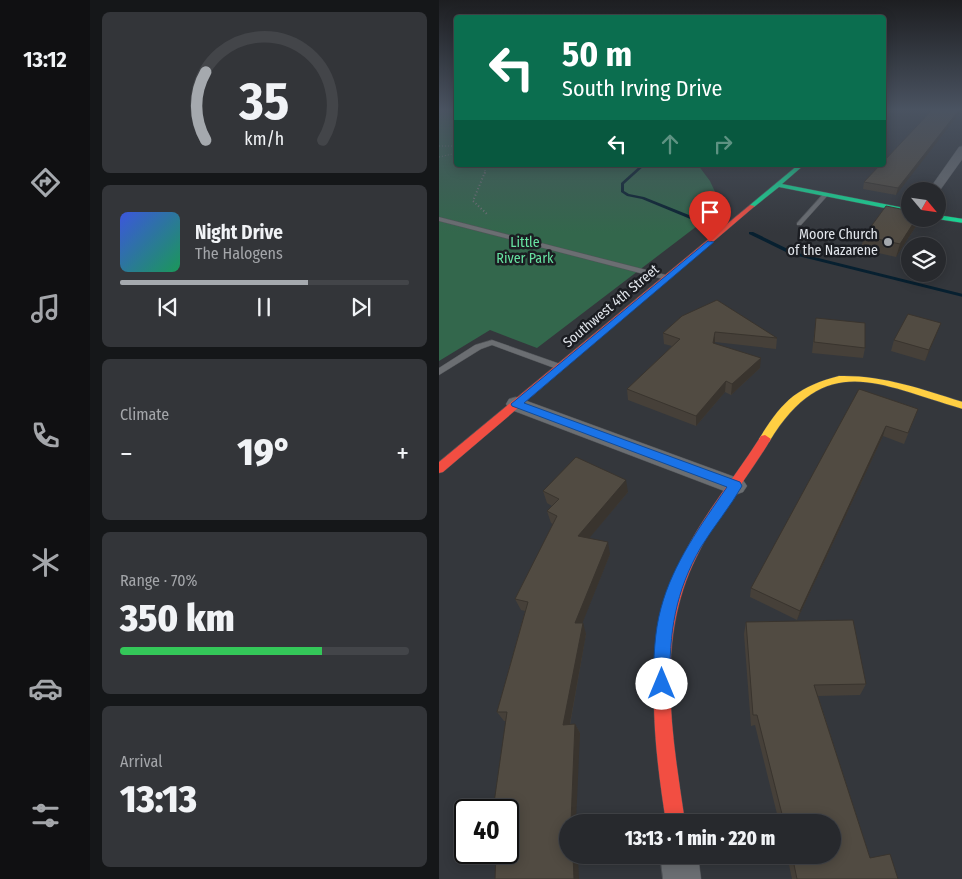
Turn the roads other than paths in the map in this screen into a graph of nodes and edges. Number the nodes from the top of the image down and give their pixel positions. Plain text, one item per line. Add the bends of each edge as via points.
1 (961, 151) edge
2 (799, 167) edge
3 (940, 182) edge
4 (779, 184) junction
5 (826, 194) junction
6 (901, 209) edge
7 (947, 218) edge
8 (439, 219) edge
9 (962, 222) edge
10 (799, 224) dead end
11 (667, 278) junction
12 (560, 367) junction
13 (439, 372) edge
14 (516, 404) junction
15 (962, 406) edge
16 (439, 469) edge
17 (735, 486) junction
18 (674, 814) edge
19 (680, 864) edge
20 (681, 879) edge

1 - 3 street
2 - 4 main road, Southwest 4th Street
4 - 5 main road
4 - 11 main road, Southwest 4th Street
5 - 6 main road
5 - 10 lane
7 - 9 main road
8 - 11 lane
11 - 12 main road, Southwest 4th Street
12 - 13 lane via 492,342 478,347
12 - 14 main road, Southwest 4th Street
14 - 16 main road, Southwest 4th Street
14 - 17 street
15 - 17 main road via 868,379 827,382 793,399
17 - 18 main road via 697,543 668,608 662,646 661,703
19 - 20 street

